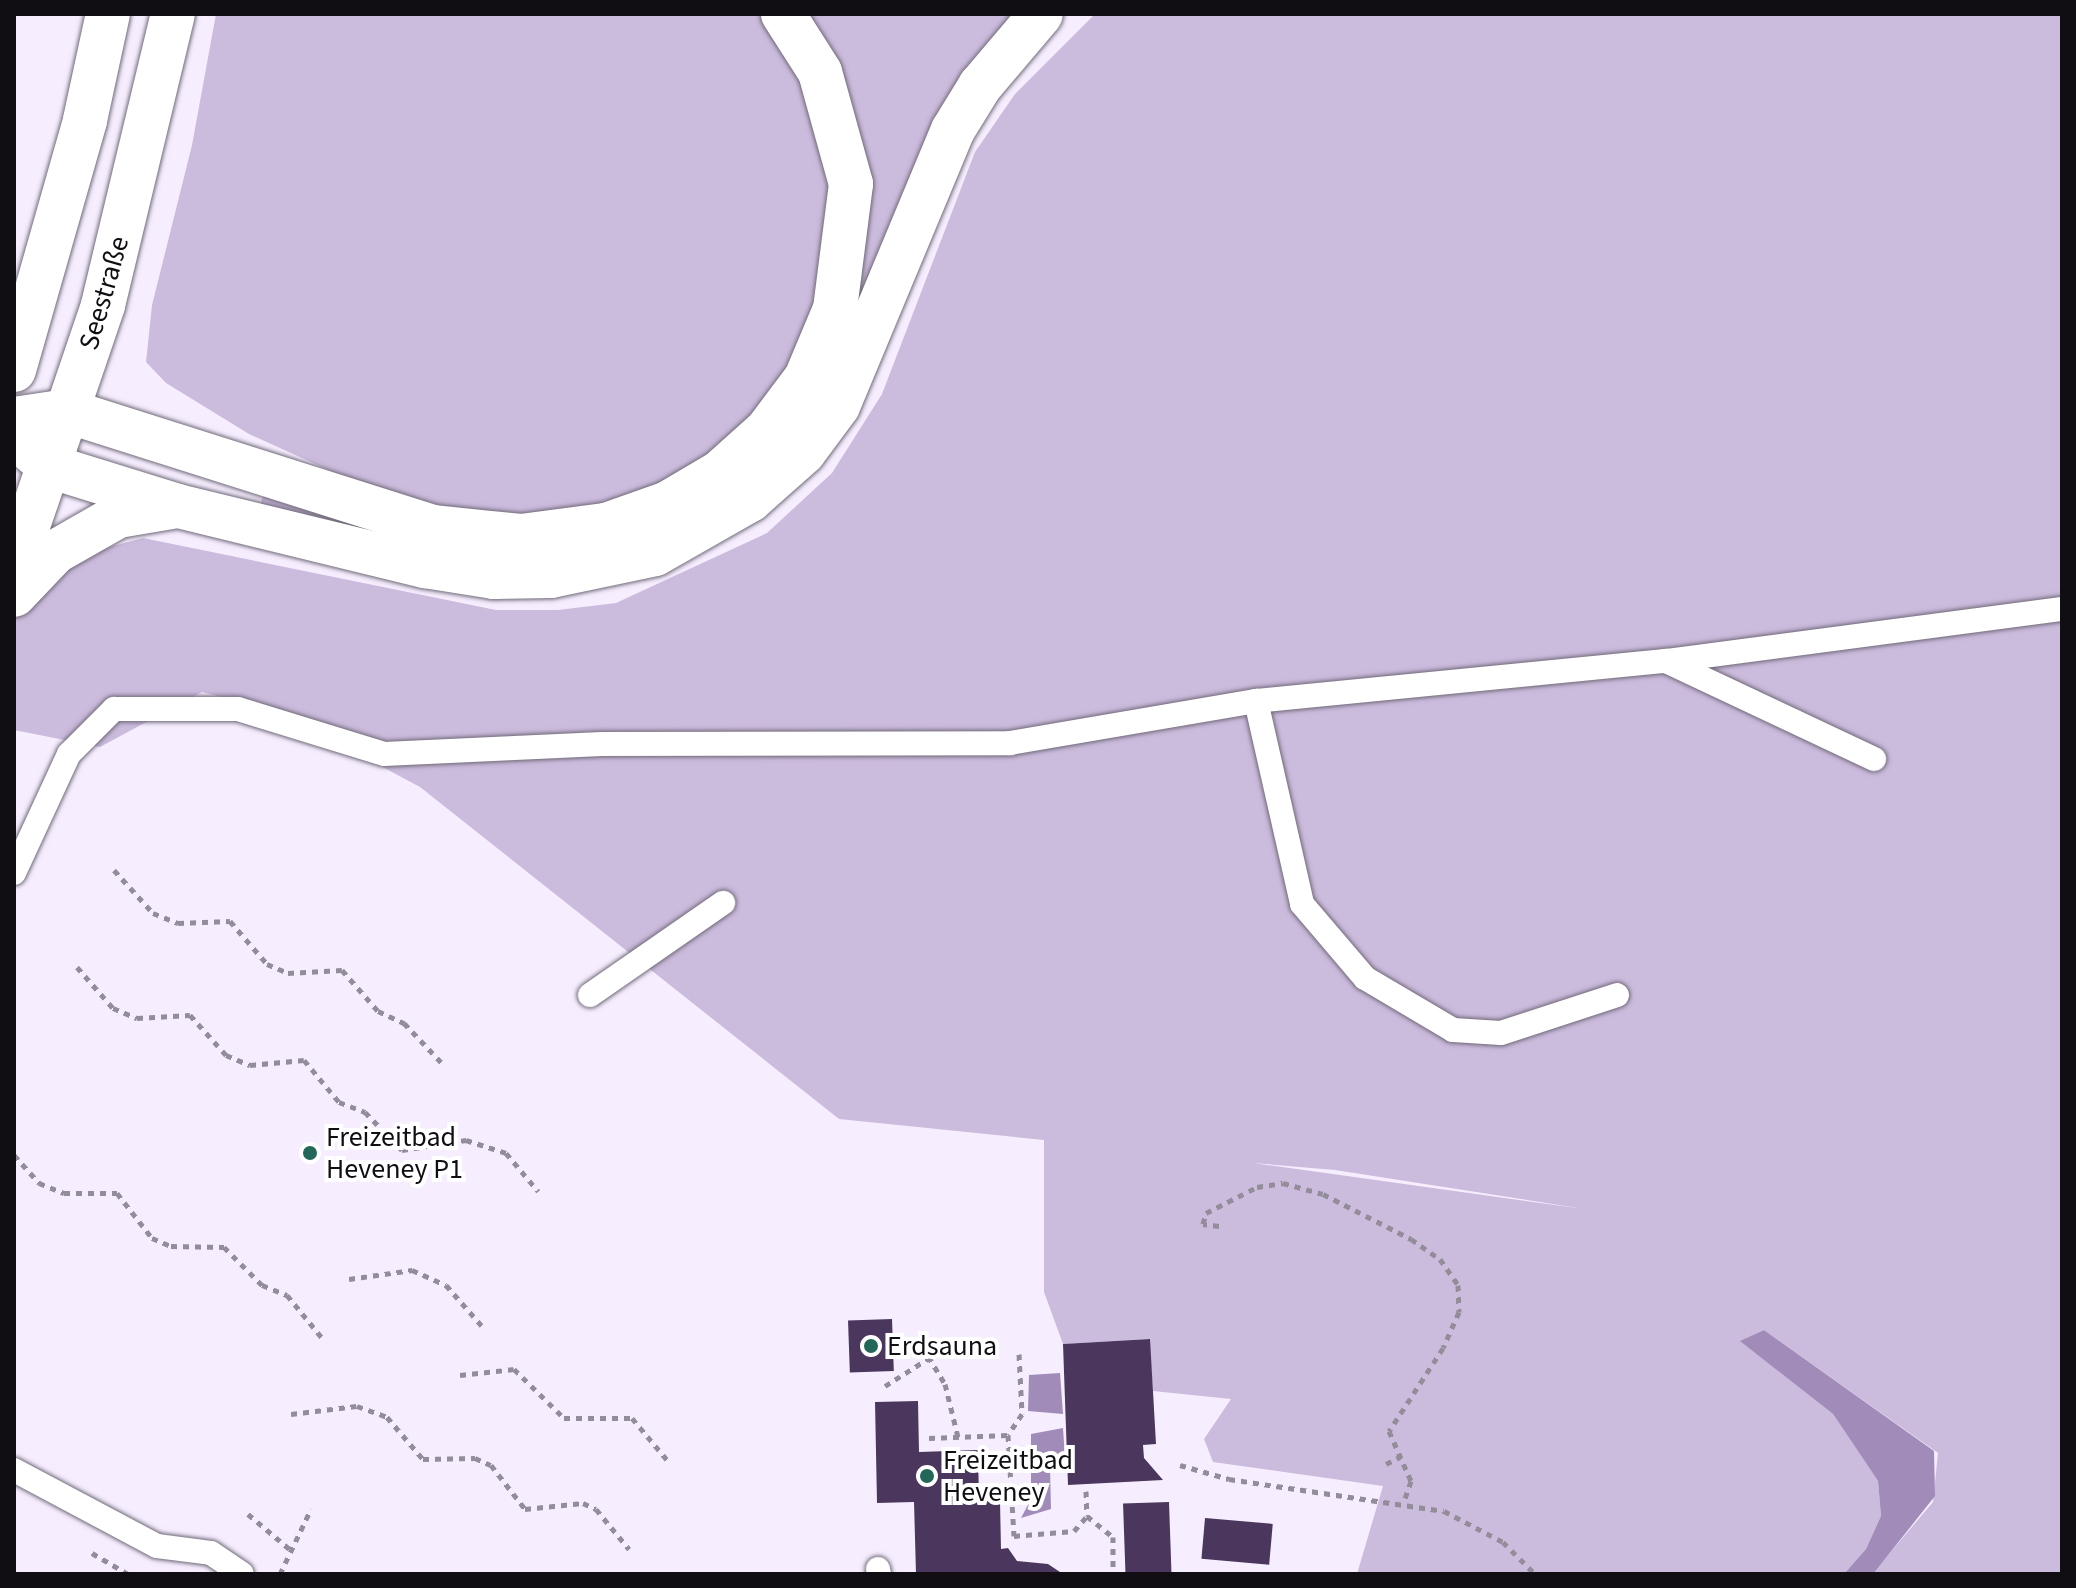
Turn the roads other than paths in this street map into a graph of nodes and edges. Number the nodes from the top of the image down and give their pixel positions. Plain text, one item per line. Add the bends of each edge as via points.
1 (108, 14) edge
2 (173, 14) edge
3 (783, 14) edge
4 (1041, 14) edge
5 (14, 370) edge
6 (67, 411) junction
7 (14, 419) edge
8 (14, 436) edge
9 (49, 466) junction
10 (178, 506) junction
11 (14, 567) edge
12 (14, 595) edge
13 (2062, 609) edge
14 (1666, 661) junction
15 (1256, 701) junction
16 (1874, 759) dead end
17 (14, 873) edge
18 (723, 903) dead end
19 (590, 995) dead end
20 (1617, 995) dead end
21 (14, 1470) edge
22 (242, 1574) edge

1 - 5 main road via 85,120
2 - 6 main road, Seestraße via 103,305
3 - 6 main road via 820,72 851,184 835,309 806,378 767,430 719,473 668,503 606,525 521,536 432,527
4 - 10 main road via 980,86 953,130 838,406 804,452 750,500 701,531 609,568 494,577
6 - 7 main road
6 - 9 main road, Seestraße
8 - 9 main road
9 - 10 main road
9 - 11 main road, Seestraße
10 - 12 main road via 118,516 55,552
13 - 14 lane
14 - 15 lane
14 - 16 lane
15 - 17 lane via 1010,743 602,744 384,754 238,709 114,709 69,754
15 - 20 lane via 1302,904 1365,978 1453,1030 1501,1033
18 - 19 lane
21 - 22 lane via 157,1546 211,1553

